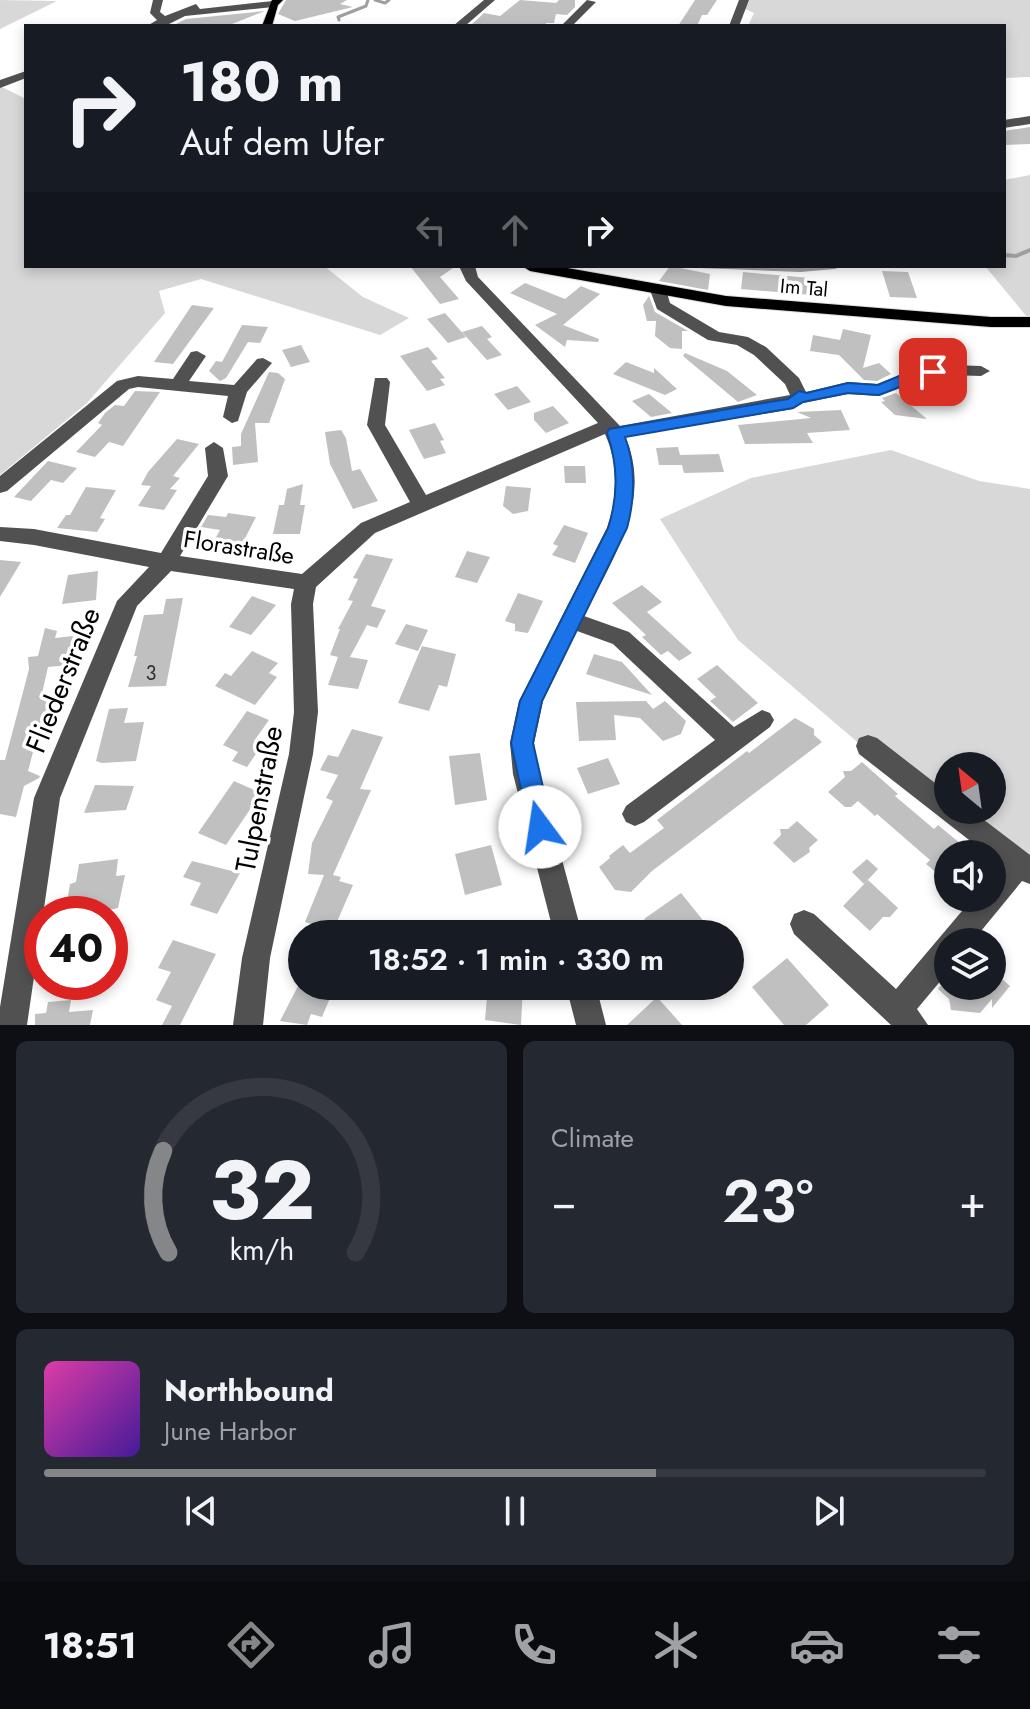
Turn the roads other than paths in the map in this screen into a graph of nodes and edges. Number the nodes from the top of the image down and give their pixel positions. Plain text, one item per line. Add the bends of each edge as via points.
1 (158, 0) edge
2 (209, 0) edge
3 (490, 0) edge
4 (744, 0) edge
5 (593, 1) edge
6 (276, 2) edge
7 (187, 13) junction
8 (165, 22) junction
9 (158, 24) edge
10 (268, 24) edge
11 (460, 24) edge
12 (568, 24) edge
13 (735, 24) edge
14 (24, 75) edge
15 (2, 83) edge
16 (24, 92) edge
17 (1030, 120) edge
18 (1006, 124) edge
19 (468, 268) edge
20 (553, 268) edge
21 (576, 270) edge
22 (658, 290) junction
23 (1030, 322) edge
24 (197, 356) dead end
25 (263, 363) dead end
26 (981, 371) dead end
27 (381, 382) dead end
28 (178, 384) junction
29 (238, 391) junction
30 (799, 396) junction
31 (232, 417) dead end
32 (613, 429) junction
33 (214, 448) dead end
34 (0, 486) edge
35 (422, 505) junction
36 (0, 534) edge
37 (166, 562) junction
38 (306, 583) junction
39 (570, 620) junction
40 (762, 720) dead end
41 (733, 741) junction
42 (868, 746) dead end
43 (934, 797) edge
44 (635, 814) dead end
45 (969, 824) edge
46 (1025, 867) edge
47 (1006, 885) edge
48 (980, 912) edge
49 (564, 920) edge
50 (804, 924) dead end
51 (966, 928) edge
52 (10, 970) edge
53 (934, 972) edge
54 (585, 1000) edge
55 (905, 1018) edge
56 (12, 1025) edge
57 (248, 1025) edge
58 (591, 1025) edge

1 - 8 street via 155,13
2 - 7 street
3 - 11 street
4 - 13 street
5 - 12 street
6 - 7 street
6 - 10 main road
7 - 8 street
8 - 9 street
14 - 15 street
15 - 16 street
17 - 18 street
19 - 32 street via 471,278
20 - 21 main road, Im Tal
21 - 22 main road, Im Tal
22 - 23 main road, Im Tal via 784,307
22 - 30 street via 663,306 714,336 760,351 793,382
24 - 28 street
25 - 29 street
26 - 30 street, Florastraße via 950,370 917,375 879,390 848,388
27 - 35 street via 376,425
28 - 29 street
28 - 34 street via 123,385
29 - 31 street
30 - 32 street, Florastraße via 793,403
32 - 35 street, Florastraße
32 - 39 street via 621,449 626,501
33 - 37 street, Florastraße via 218,476
35 - 38 street, Florastraße via 368,528
36 - 37 street, Florastraße
37 - 38 street, Florastraße
37 - 52 street, Fliederstraße via 128,601 47,798
38 - 57 street, Tulpenstraße via 305,726 256,958
39 - 41 street via 621,638
39 - 49 street via 531,701 522,743
40 - 41 street
41 - 44 street
42 - 43 street
45 - 46 street
46 - 47 street
48 - 51 street
50 - 55 street
52 - 56 street, Fliederstraße
53 - 55 street
54 - 58 street

